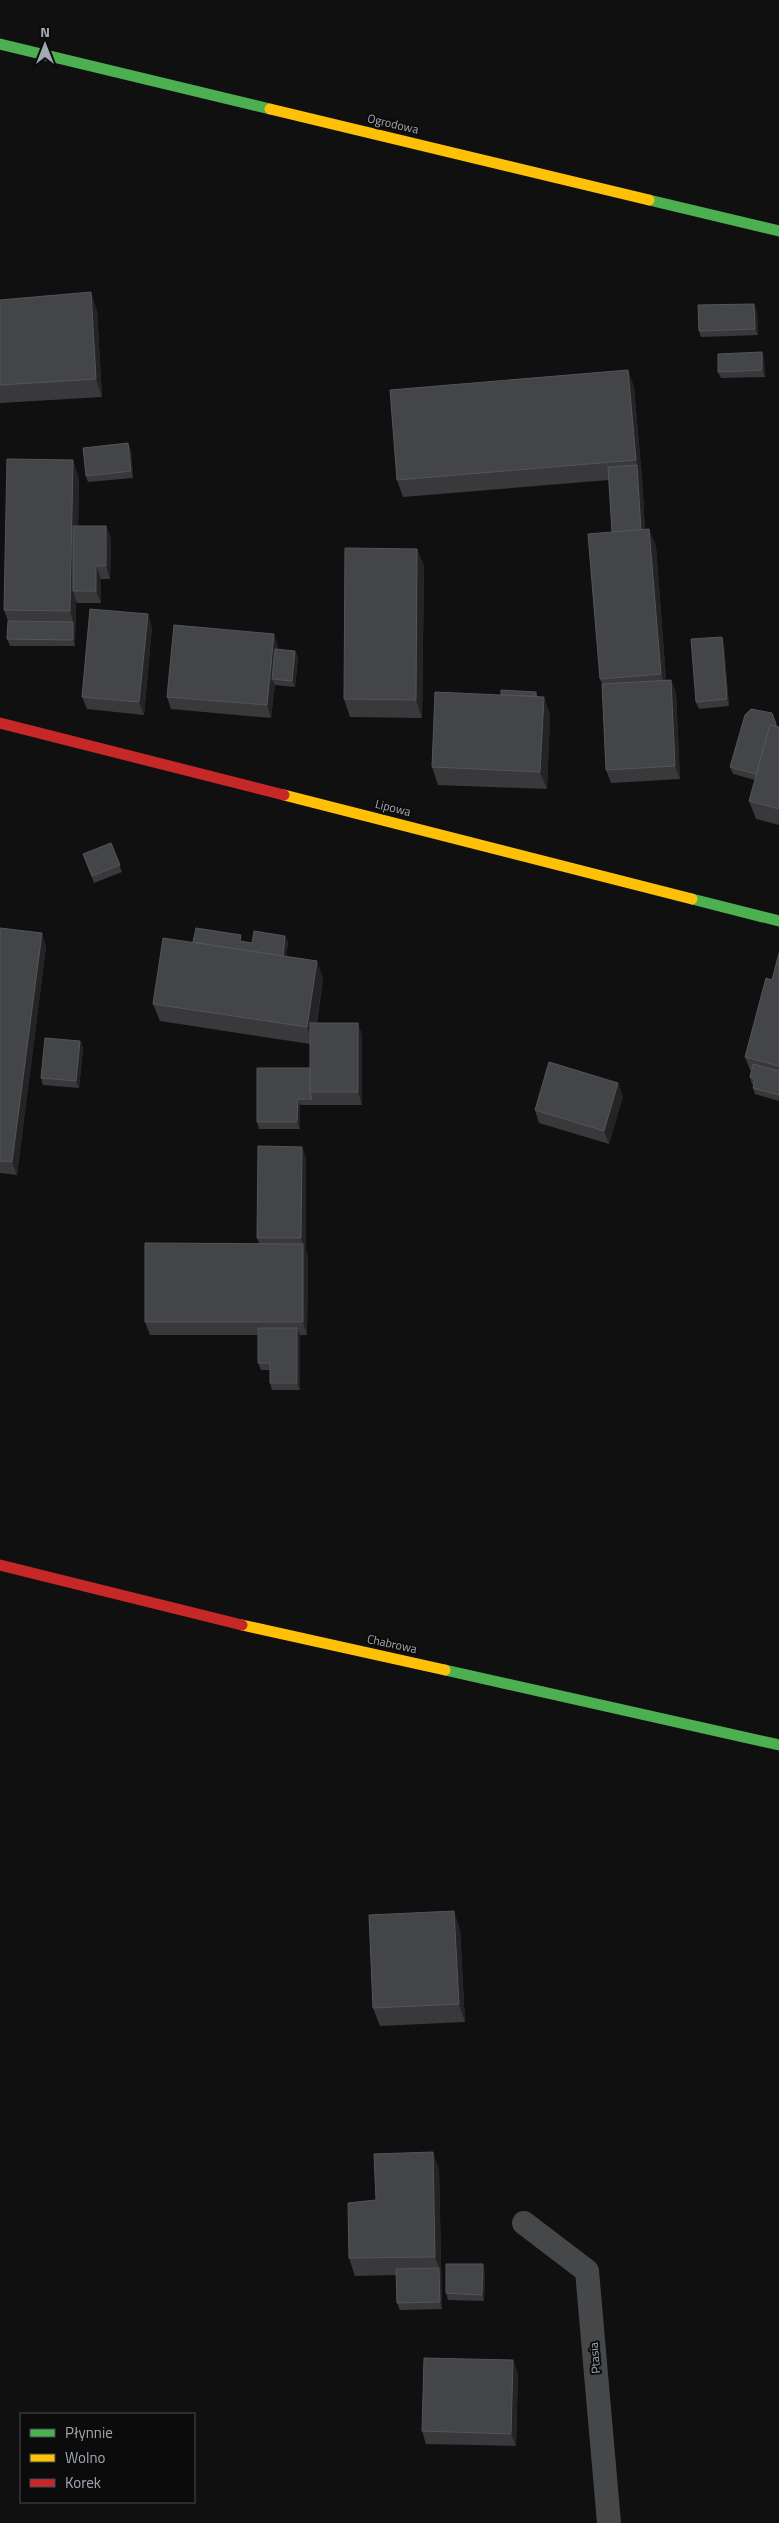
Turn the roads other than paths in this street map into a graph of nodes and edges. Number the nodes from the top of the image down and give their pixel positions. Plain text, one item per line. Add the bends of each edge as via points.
1 (0, 44) edge
2 (779, 231) edge
3 (0, 723) edge
4 (779, 921) edge
5 (0, 1565) edge
6 (779, 1745) edge
7 (524, 2223) dead end
8 (609, 2523) edge

1 - 2 street, Ogrodowa
3 - 4 street, Lipowa
5 - 6 street, Chabrowa via 210,1618
7 - 8 lane, Ptasia via 587,2271

